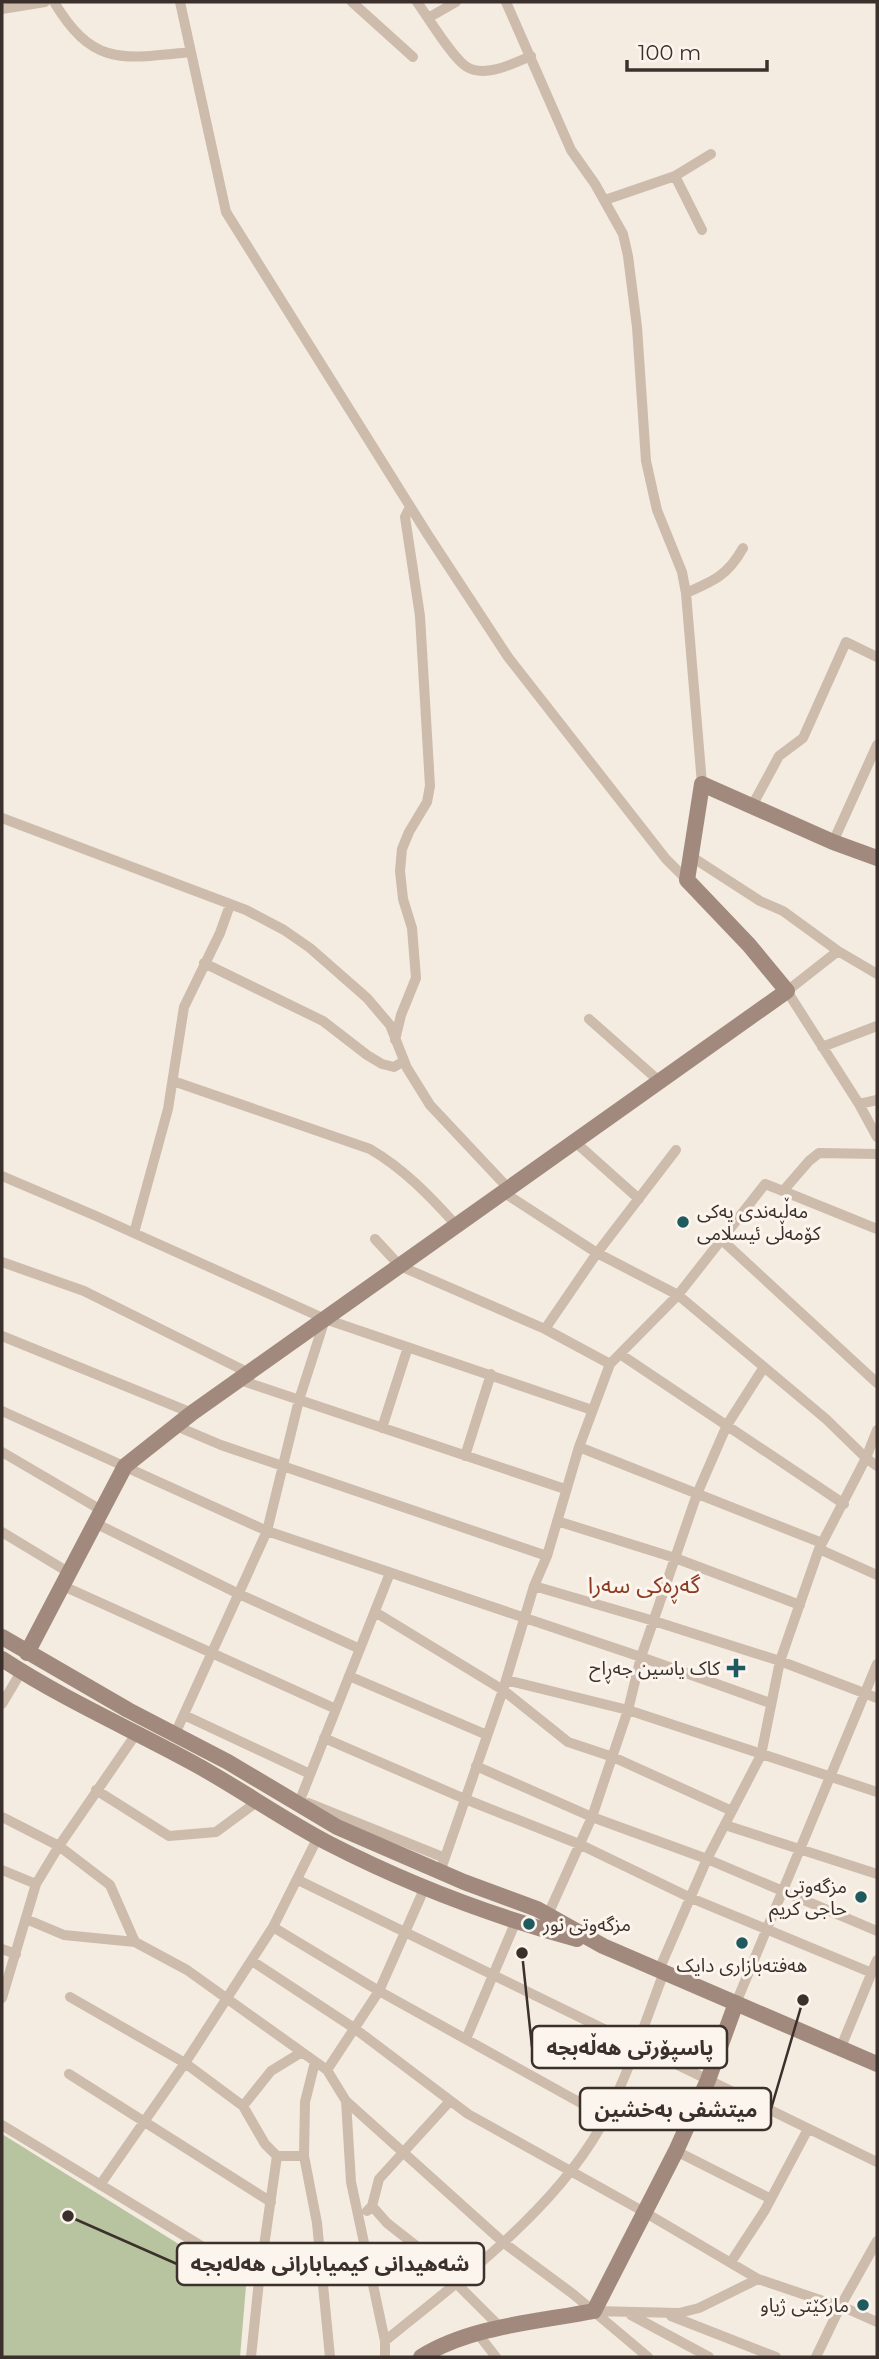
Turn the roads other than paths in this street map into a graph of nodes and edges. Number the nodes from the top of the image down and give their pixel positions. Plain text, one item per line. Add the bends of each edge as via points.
1 (45, 2) edge
2 (54, 2) edge
3 (180, 2) edge
4 (352, 2) edge
5 (417, 2) edge
6 (456, 2) edge
7 (506, 2) edge
8 (2, 9) edge
9 (428, 18) junction
10 (191, 52) junction
11 (531, 56) junction
12 (413, 57) dead end
13 (710, 155) dead end
14 (675, 176) junction
15 (605, 200) junction
16 (702, 230) dead end
17 (410, 506) junction
18 (743, 548) dead end
19 (686, 593) junction
20 (877, 657) edge
21 (877, 746) edge
22 (702, 784) junction
23 (752, 806) junction
24 (2, 818) edge
25 (833, 842) junction
26 (692, 857) junction
27 (877, 858) edge
28 (687, 880) junction
29 (230, 905) junction
30 (838, 951) junction
31 (204, 963) junction
32 (877, 974) edge
33 (787, 991) junction
34 (589, 1019) dead end
35 (877, 1026) edge
36 (395, 1040) junction
37 (822, 1047) junction
38 (404, 1061) junction
39 (658, 1080) junction
40 (173, 1081) junction
41 (877, 1100) edge
42 (859, 1104) junction
43 (877, 1138) edge
44 (574, 1141) junction
45 (676, 1150) dead end
46 (877, 1154) edge
47 (2, 1176) edge
48 (505, 1190) junction
49 (783, 1191) junction
50 (639, 1199) junction
51 (456, 1225) junction
52 (877, 1229) edge
53 (134, 1233) junction
54 (375, 1239) dead end
55 (723, 1241) junction
56 (597, 1253) junction
57 (2, 1262) edge
58 (400, 1266) junction
59 (678, 1295) junction
60 (325, 1319) junction
61 (545, 1329) junction
62 (2, 1336) edge
63 (408, 1347) junction
64 (620, 1354) junction
65 (610, 1364) junction
66 (764, 1367) junction
67 (491, 1374) junction
68 (245, 1376) junction
69 (877, 1383) edge
70 (299, 1400) junction
71 (592, 1410) junction
72 (2, 1411) edge
73 (191, 1413) junction
74 (727, 1425) junction
75 (176, 1426) junction
76 (382, 1428) junction
77 (877, 1430) edge
78 (579, 1447) junction
79 (2, 1452) edge
80 (465, 1456) junction
81 (866, 1458) junction
82 (125, 1466) junction
83 (877, 1466) edge
84 (283, 1467) junction
85 (565, 1489) junction
86 (697, 1494) junction
87 (844, 1504) junction
88 (98, 1516) junction
89 (557, 1521) junction
90 (267, 1531) junction
91 (2, 1532) edge
92 (821, 1546) junction
93 (547, 1556) junction
94 (675, 1558) junction
95 (390, 1573) junction
96 (877, 1575) edge
97 (65, 1579) junction
98 (534, 1586) junction
99 (239, 1594) junction
100 (800, 1605) junction
101 (374, 1612) junction
102 (524, 1619) junction
103 (654, 1621) junction
104 (2, 1637) edge
105 (360, 1649) junction
106 (27, 1653) junction
107 (211, 1654) junction
108 (641, 1657) junction
109 (2, 1659) edge
110 (779, 1661) junction
111 (877, 1664) edge
112 (21, 1672) junction
113 (349, 1676) junction
114 (504, 1685) junction
115 (864, 1693) junction
116 (877, 1698) edge
117 (770, 1703) junction
118 (2, 1704) edge
119 (336, 1709) junction
120 (128, 1710) junction
121 (628, 1710) junction
122 (184, 1715) junction
123 (120, 1726) junction
124 (136, 1734) junction
125 (175, 1734) junction
126 (487, 1735) junction
127 (324, 1738) junction
128 (761, 1755) junction
129 (613, 1757) junction
130 (476, 1766) junction
131 (310, 1774) junction
132 (830, 1775) junction
133 (96, 1790) junction
134 (877, 1792) edge
135 (465, 1799) junction
136 (258, 1801) junction
137 (299, 1802) junction
138 (732, 1811) junction
139 (592, 1816) junction
140 (2, 1817) edge
141 (725, 1825) junction
142 (318, 1837) junction
143 (579, 1843) junction
144 (59, 1846) junction
145 (802, 1849) junction
146 (708, 1859) junction
147 (443, 1865) junction
148 (2, 1870) edge
149 (877, 1874) edge
150 (298, 1880) junction
151 (36, 1884) junction
152 (425, 1887) junction
153 (784, 1890) junction
154 (691, 1898) junction
155 (26, 1919) junction
156 (516, 1921) junction
157 (545, 1922) junction
158 (273, 1927) junction
159 (766, 1928) junction
160 (877, 1931) edge
161 (405, 1932) junction
162 (135, 1942) junction
163 (2, 1949) edge
164 (16, 1954) junction
165 (877, 1960) edge
166 (252, 1961) junction
167 (661, 1971) junction
168 (872, 1973) junction
169 (493, 1977) junction
170 (379, 1991) junction
171 (70, 1997) dead end
172 (2, 1998) edge
173 (228, 1998) junction
174 (736, 2003) junction
175 (354, 2028) junction
176 (466, 2039) junction
177 (637, 2045) junction
178 (841, 2047) junction
179 (302, 2052) junction
180 (315, 2062) junction
181 (186, 2063) junction
182 (877, 2064) edge
183 (327, 2070) junction
184 (69, 2074) dead end
185 (708, 2080) junction
186 (346, 2101) junction
187 (450, 2101) junction
188 (243, 2106) junction
189 (606, 2117) junction
190 (144, 2122) junction
191 (2, 2125) edge
192 (808, 2129) junction
193 (676, 2151) junction
194 (404, 2153) junction
195 (277, 2156) junction
196 (304, 2156) junction
197 (877, 2162) edge
198 (570, 2172) junction
199 (100, 2185) junction
200 (771, 2199) junction
201 (271, 2202) junction
202 (372, 2206) junction
203 (646, 2213) junction
204 (359, 2219) junction
205 (877, 2241) edge
206 (504, 2243) junction
207 (731, 2262) junction
208 (758, 2280) junction
209 (259, 2281) junction
210 (455, 2284) junction
211 (841, 2307) junction
212 (594, 2311) junction
213 (628, 2313) junction
214 (666, 2314) junction
215 (877, 2322) edge
216 (502, 2329) junction
217 (478, 2334) junction
218 (385, 2341) junction
219 (251, 2357) edge
220 (330, 2357) edge
221 (385, 2357) edge
222 (421, 2357) edge
223 (496, 2357) edge
224 (649, 2357) edge
225 (709, 2357) edge
226 (776, 2357) edge
227 (816, 2357) edge

1 - 8 street
2 - 10 street via 66,23 100,52 135,56
3 - 10 street
4 - 12 street
5 - 9 street
6 - 9 street
7 - 11 street
9 - 11 street via 466,67 487,70
10 - 17 street via 226,212
11 - 15 street via 571,150
13 - 14 street
14 - 15 street
14 - 16 street
15 - 19 street via 623,234 628,256 646,461 657,510
17 - 28 street via 508,657
17 - 36 street via 405,517 420,616 430,786 427,802 402,849 403,899 412,928 416,978
18 - 19 street via 722,576
19 - 22 street
20 - 23 street via 846,642 803,738 779,756
21 - 25 street
22 - 23 main road
22 - 26 main road
23 - 25 main road
24 - 29 street
25 - 27 main road
26 - 28 main road
26 - 30 street via 783,911
28 - 33 main road
29 - 31 street
29 - 36 street via 284,930 320,956 382,1014
30 - 32 street
30 - 33 street
31 - 38 street via 323,1021 382,1064 394,1067
31 - 40 street via 184,1007
33 - 37 street
33 - 39 main road
34 - 39 street
35 - 37 street
36 - 38 street
37 - 42 street
38 - 48 street via 430,1105
39 - 44 main road
40 - 51 street via 370,1149 427,1192
40 - 53 street
41 - 42 street
42 - 43 street
44 - 48 main road
44 - 50 street
45 - 50 street
46 - 49 street via 819,1153
47 - 53 street
48 - 51 main road
48 - 56 street
49 - 52 street
49 - 55 street via 765,1184
50 - 56 street
51 - 58 main road
53 - 60 street
54 - 58 street
55 - 59 street
55 - 69 street
56 - 59 street
56 - 61 street
57 - 68 street via 84,1291
58 - 60 main road
58 - 61 street
59 - 64 street
59 - 66 street
60 - 63 street
60 - 68 main road
60 - 70 street
61 - 65 street
62 - 73 street
63 - 67 street
63 - 76 street
64 - 65 street
64 - 74 street
65 - 71 street
66 - 74 street
66 - 81 street
67 - 71 street
67 - 80 street
68 - 70 street
68 - 73 main road
70 - 76 street
70 - 84 street
71 - 78 street
72 - 82 street
73 - 75 main road
74 - 86 street
74 - 87 street
75 - 82 main road
75 - 84 street
76 - 80 street
77 - 81 street
78 - 85 street
78 - 86 street
79 - 88 street
80 - 85 street
81 - 83 street
81 - 87 street
82 - 88 main road
82 - 90 street
84 - 90 street
84 - 93 street
85 - 89 street
86 - 92 street
86 - 94 street
87 - 92 street
88 - 97 main road
88 - 99 street
89 - 93 street
89 - 94 street
90 - 95 street
90 - 99 street
91 - 97 street
92 - 96 street
92 - 100 street
93 - 98 street
94 - 100 street
94 - 103 street
95 - 101 street
95 - 102 street
97 - 106 main road
97 - 107 street
98 - 102 street
98 - 103 street
99 - 105 street
99 - 107 street
100 - 110 street
101 - 105 street
101 - 114 street
102 - 108 street
102 - 114 street
103 - 108 street
103 - 110 street
104 - 106 main road
105 - 113 street
106 - 120 main road
107 - 119 street
107 - 122 street
108 - 117 street
108 - 121 street
109 - 112 main road
110 - 115 street
110 - 117 street
111 - 115 street
112 - 118 street
112 - 123 main road
113 - 119 street
113 - 126 street
114 - 121 street
114 - 126 street
114 - 129 street via 568,1742
115 - 116 street
115 - 132 street
117 - 128 street
119 - 127 street
120 - 123 main road
120 - 125 main road
121 - 128 street
121 - 129 street
122 - 125 street
122 - 131 street
123 - 124 main road
124 - 133 street
124 - 136 main road
125 - 137 main road
126 - 130 street
127 - 131 street
127 - 135 street
128 - 132 street
128 - 138 street
129 - 138 street
129 - 139 street
130 - 135 street
130 - 139 street
131 - 137 street
132 - 134 street
132 - 145 street
133 - 136 street via 169,1836 216,1832
133 - 144 street
135 - 143 street
135 - 147 street
136 - 142 main road
137 - 147 main road via 337,1827
138 - 141 street
139 - 143 street
139 - 146 street
140 - 144 street
141 - 145 street
141 - 146 street
142 - 150 street
142 - 152 main road
143 - 154 street
143 - 157 street
144 - 151 street
144 - 162 street via 110,1885
145 - 149 street
145 - 153 street
146 - 153 street
146 - 154 street
147 - 157 main road
148 - 151 street
150 - 158 street
150 - 161 street
151 - 155 street
152 - 156 main road
152 - 161 street
153 - 159 street
153 - 160 street
154 - 159 street
154 - 167 street
155 - 162 street via 64,1935
155 - 164 street
156 - 157 main road
156 - 169 street
157 - 167 main road
158 - 166 street
158 - 170 street
159 - 168 street
159 - 174 street
161 - 169 street
161 - 170 street
162 - 173 street
163 - 164 street
164 - 172 street
165 - 168 street
166 - 173 street
166 - 175 street
167 - 174 main road
167 - 177 street
168 - 178 street
169 - 176 street
169 - 177 street
170 - 175 street
170 - 176 street
171 - 181 street
173 - 179 street
173 - 181 street
174 - 178 main road
174 - 185 main road
175 - 183 street
175 - 187 street
176 - 189 street
177 - 185 street
177 - 189 street
178 - 182 main road
179 - 180 street
179 - 188 street via 271,2071
180 - 183 street
180 - 196 street via 305,2102
181 - 188 street
181 - 190 street
183 - 186 street
184 - 190 street
185 - 192 street
185 - 193 main road
186 - 194 street
186 - 204 street via 351,2182
187 - 194 street
187 - 198 street
188 - 195 street
189 - 198 street
190 - 199 street
190 - 201 street
191 - 199 street
192 - 197 street
192 - 200 street
193 - 200 street
193 - 203 main road
194 - 202 street via 379,2179
194 - 206 street
195 - 196 street
195 - 201 street
196 - 220 street via 317,2223
198 - 203 street
198 - 206 street
199 - 209 street
200 - 207 street
201 - 209 street
202 - 204 street
202 - 210 street
203 - 207 street
203 - 212 main road
204 - 218 street
205 - 211 street
206 - 210 street
206 - 212 street
207 - 208 street
208 - 211 street
208 - 214 street via 699,2308
209 - 219 street
210 - 216 street
210 - 218 street
211 - 215 street
211 - 227 street
212 - 213 street
212 - 216 main road
212 - 224 street
213 - 214 street
213 - 225 street
214 - 226 street
216 - 217 main road
217 - 222 main road
217 - 223 street
218 - 221 street

